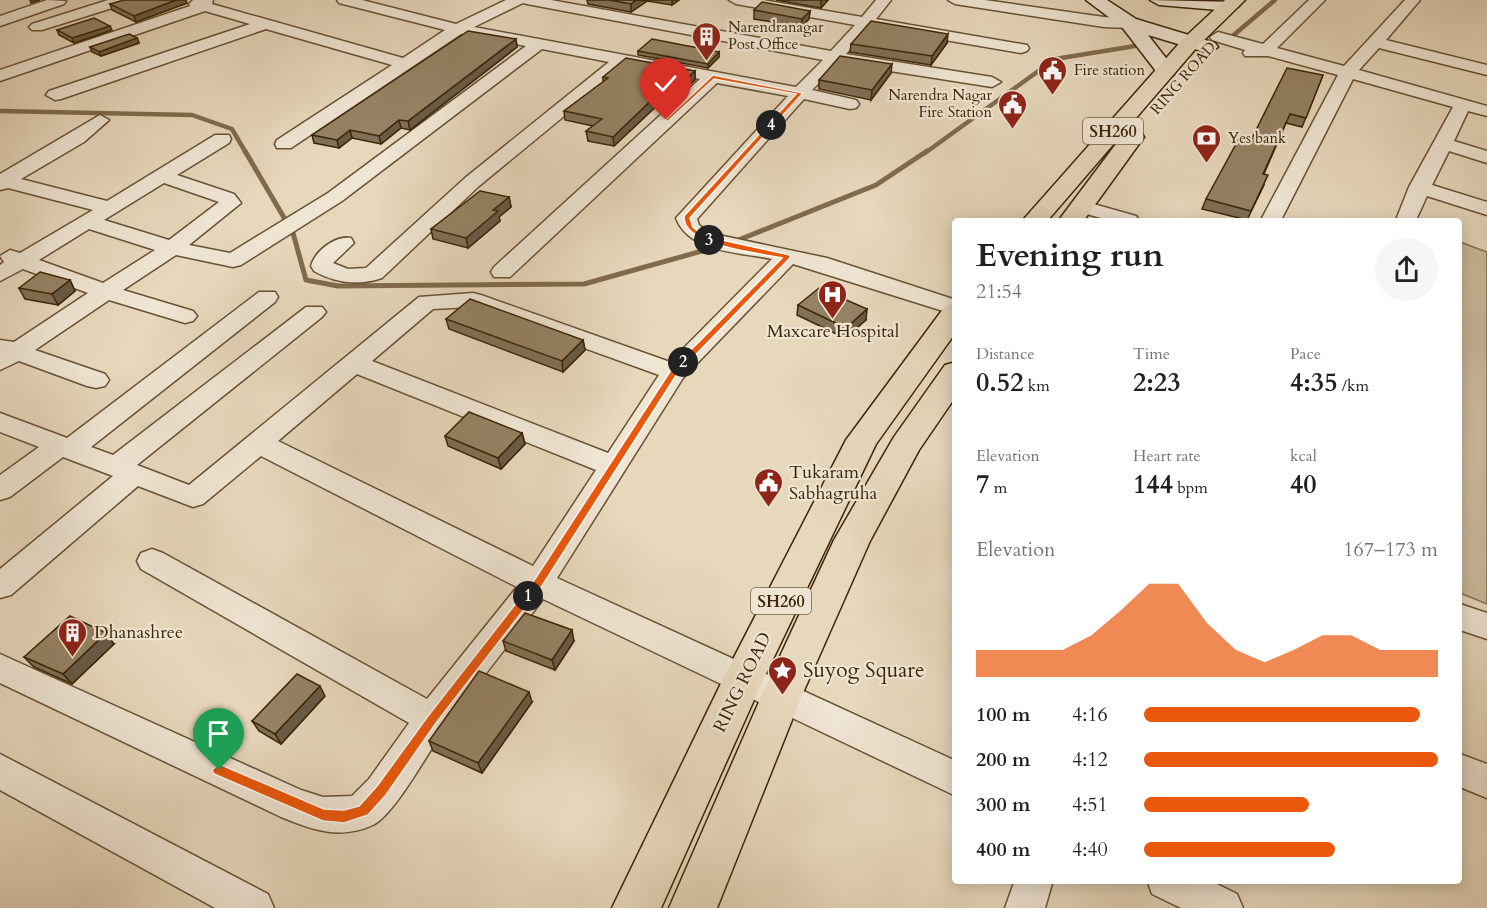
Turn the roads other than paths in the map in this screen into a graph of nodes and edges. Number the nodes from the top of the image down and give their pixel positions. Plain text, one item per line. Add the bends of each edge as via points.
1 (63, 0) edge
2 (123, 0) edge
3 (344, 0) edge
4 (419, 0) edge
5 (518, 0) edge
6 (527, 0) edge
7 (736, 0) edge
8 (884, 0) edge
9 (955, 0) edge
10 (1095, 0) edge
11 (1121, 0) edge
12 (1159, 0) edge
13 (1258, 0) edge
14 (1318, 0) edge
15 (1413, 0) edge
16 (206, 3) edge
17 (1233, 3) edge
18 (390, 11) junction
19 (0, 21) edge
20 (866, 23) junction
21 (1129, 23) junction
22 (266, 24) junction
23 (37, 27) dead end
24 (458, 29) junction
25 (1205, 40) junction
26 (1376, 42) junction
27 (539, 44) junction
28 (1021, 48) dead end
29 (1264, 52) junction
30 (835, 57) junction
31 (622, 60) junction
32 (405, 64) junction
33 (1487, 70) edge
34 (1166, 71) junction
35 (1349, 71) junction
36 (0, 76) edge
37 (713, 77) junction
38 (992, 82) dead end
39 (800, 93) junction
40 (55, 94) dead end
41 (850, 104) dead end
42 (1463, 104) junction
43 (1487, 111) edge
44 (100, 120) dead end
45 (222, 139) dead end
46 (284, 144) dead end
47 (1445, 144) junction
48 (1487, 157) edge
49 (161, 176) junction
50 (1, 182) edge
51 (1419, 187) junction
52 (110, 208) junction
53 (1487, 209) edge
54 (1077, 214) edge
55 (1037, 218) edge
56 (1112, 218) edge
57 (1272, 218) edge
58 (1407, 218) edge
59 (87, 222) junction
60 (343, 243) dead end
61 (172, 248) junction
62 (787, 257) junction
63 (10, 258) edge
64 (502, 272) dead end
65 (0, 274) edge
66 (108, 293) junction
67 (267, 297) dead end
68 (952, 309) edge
69 (314, 312) dead end
70 (184, 316) dead end
71 (952, 316) edge
72 (6, 353) edge
73 (353, 363) junction
74 (674, 372) junction
75 (952, 378) edge
76 (96, 380) dead end
77 (0, 422) edge
78 (259, 443) junction
79 (65, 447) junction
80 (613, 466) junction
81 (125, 470) junction
82 (0, 490) edge
83 (152, 561) dead end
84 (538, 582) junction
85 (0, 586) edge
86 (1462, 618) edge
87 (1487, 626) edge
88 (0, 668) edge
89 (742, 681) junction
90 (782, 695) junction
91 (432, 719) junction
92 (0, 771) edge
93 (1462, 771) edge
94 (952, 777) edge
95 (1487, 781) edge
96 (1033, 884) edge
97 (1174, 884) edge
98 (254, 908) edge
99 (636, 908) edge
100 (693, 908) edge
101 (1025, 908) edge
102 (1223, 908) edge

1 - 19 street
2 - 23 street
3 - 18 street
4 - 18 street
5 - 24 street
6 - 30 street
7 - 20 street
8 - 20 street
9 - 21 street
10 - 21 main road
11 - 25 main road
12 - 17 main road
13 - 25 highway, RING ROAD / SH260
14 - 29 street
15 - 26 street
16 - 22 street
16 - 36 street
17 - 25 highway, RING ROAD / SH260
18 - 24 street
20 - 28 street
20 - 30 street
21 - 25 main road
21 - 34 main road
22 - 32 street
22 - 40 street
24 - 27 street
24 - 32 street
25 - 29 street via 1240,54
25 - 34 highway, RING ROAD / SH260
25 - 54 highway, RING ROAD / SH260
26 - 33 street
26 - 35 street
27 - 31 street
27 - 61 street via 335,197 241,256 228,261
29 - 35 street
30 - 38 street
30 - 39 street
31 - 37 street
31 - 60 street via 472,182 375,273 343,274 322,266
32 - 46 street
34 - 55 highway, RING ROAD / SH260
35 - 42 street
35 - 57 street
37 - 39 street
37 - 64 street
39 - 41 street
39 - 62 street via 686,218 690,228 702,238
42 - 43 street
42 - 47 street
44 - 50 street via 77,138
45 - 49 street
47 - 48 street
47 - 51 street
49 - 52 street
49 - 61 street via 227,198 231,203
50 - 52 street
51 - 53 street
51 - 58 street
52 - 59 street
54 - 56 street
59 - 61 street
59 - 63 street
61 - 66 street
62 - 68 street via 819,263
62 - 74 street
63 - 65 street
63 - 66 street
66 - 70 street
66 - 72 street
67 - 79 street
69 - 81 street
71 - 89 highway, RING ROAD / SH260 via 862,440
72 - 76 street
73 - 74 street via 427,302 473,300
73 - 78 street
73 - 80 street
74 - 80 street
75 - 90 highway, SH260 via 906,445 852,540
77 - 79 street
78 - 81 street via 193,497
78 - 84 street
79 - 81 street
79 - 82 street
80 - 84 street
81 - 85 street
83 - 91 street
84 - 89 street
84 - 91 street
86 - 87 street
88 - 91 street via 323,815 344,816 363,811
89 - 90 street
89 - 99 highway, RING ROAD / SH260
90 - 94 street
90 - 100 highway, SH260
92 - 98 street
93 - 95 street
96 - 101 street
97 - 102 street

